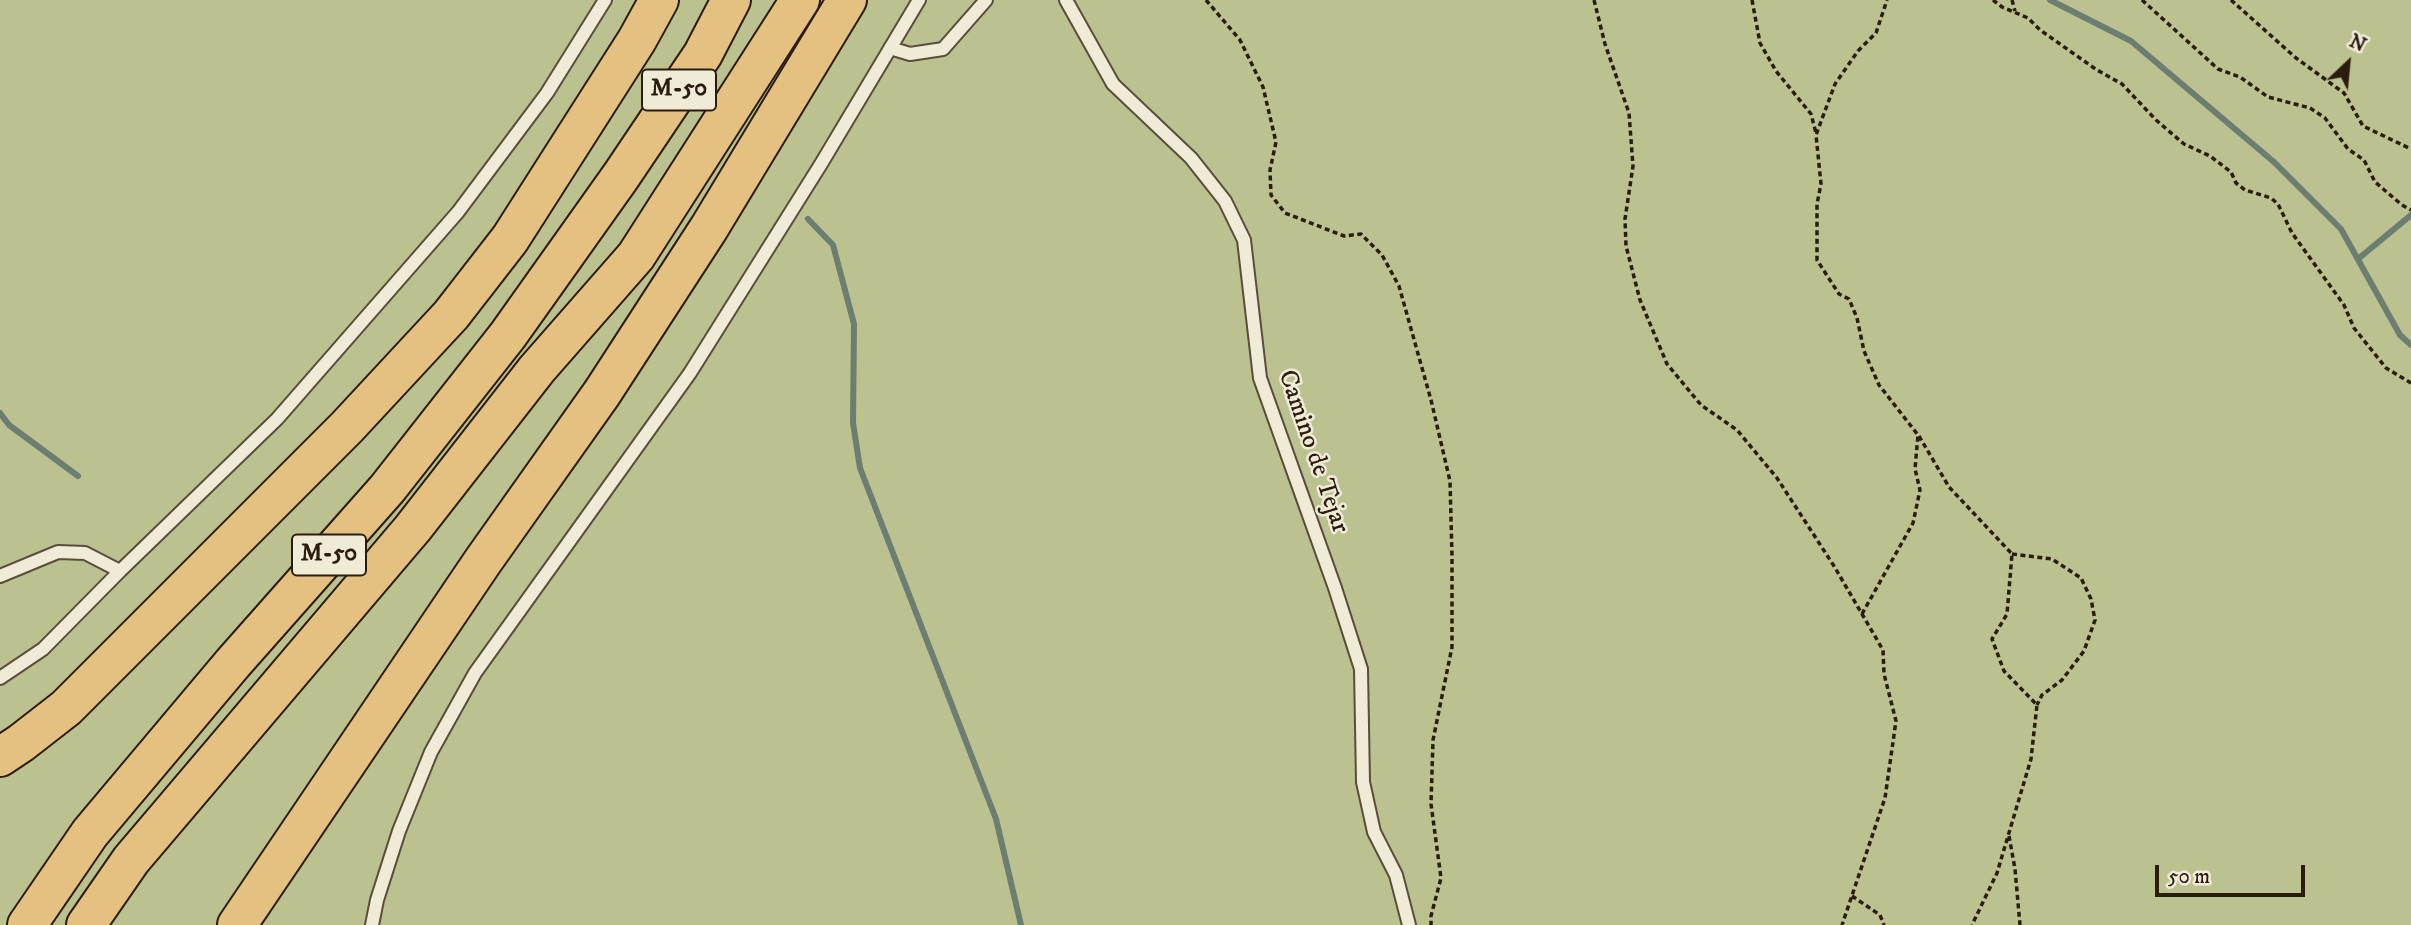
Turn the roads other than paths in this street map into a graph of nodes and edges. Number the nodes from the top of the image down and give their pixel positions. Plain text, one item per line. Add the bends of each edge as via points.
1 (605, 0) edge
2 (659, 0) edge
3 (707, 0) edge
4 (731, 0) edge
5 (771, 0) edge
6 (800, 0) edge
7 (847, 0) edge
8 (919, 0) edge
9 (986, 0) edge
10 (1066, 0) edge
11 (890, 48) junction
12 (621, 176) junction
13 (537, 369) junction
14 (120, 571) junction
15 (0, 576) edge
16 (0, 678) edge
17 (0, 757) edge
18 (27, 925) edge
19 (86, 925) edge
20 (237, 925) edge
21 (372, 925) edge
22 (1409, 925) edge

1 - 14 lane via 547,93 458,212 277,419
2 - 17 highway via 510,239 451,315 347,427 66,708
3 - 12 highway
4 - 12 highway, M-50 via 703,54
5 - 13 highway, M-50 via 625,241
6 - 13 highway via 636,256
7 - 20 highway via 609,383
8 - 11 lane
9 - 11 lane via 943,50 911,54
10 - 22 lane, Camino de Tejar via 1113,85 1191,158 1225,201 1244,240 1260,378 1361,669 1363,782 1374,832 1396,875
11 - 21 lane via 690,373 475,673 431,752 403,820
12 - 18 highway, M-50 via 508,335 396,478 90,833
13 - 19 highway, M-50 via 412,528 131,860
14 - 15 lane via 85,553 58,552
14 - 16 lane via 43,649

